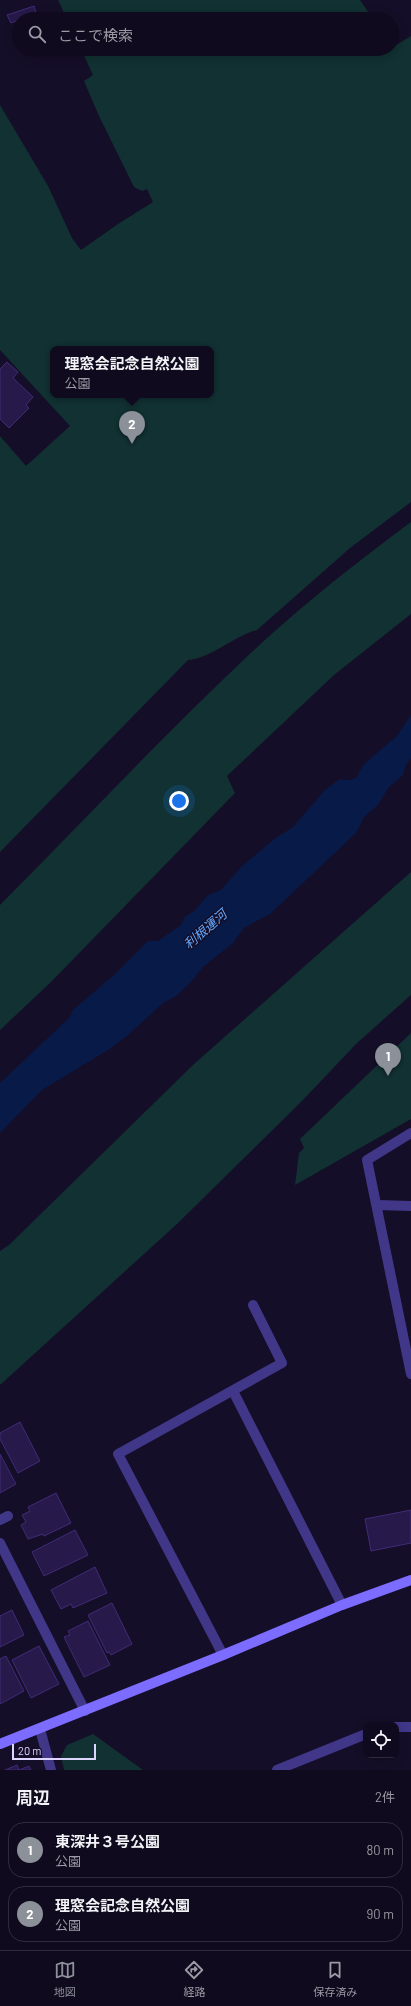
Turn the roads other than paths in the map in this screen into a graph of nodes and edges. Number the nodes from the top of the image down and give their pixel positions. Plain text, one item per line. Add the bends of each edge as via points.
1 (411, 1133) edge
2 (377, 1205) junction
3 (411, 1206) edge
4 (253, 1304) dead end
5 (408, 1344) edge
6 (411, 1374) edge
7 (233, 1391) junction
8 (0, 1543) edge
9 (411, 1580) edge
10 (342, 1605) junction
11 (223, 1655) junction
12 (85, 1711) junction
13 (399, 1727) edge
14 (411, 1727) edge
15 (40, 1729) junction
16 (363, 1735) edge
17 (0, 1744) edge
18 (51, 1770) edge
19 (277, 1770) edge

1 - 2 street via 367,1160
2 - 3 street
2 - 5 street
4 - 7 street via 282,1363
5 - 6 street
7 - 10 street
7 - 11 street via 118,1454
8 - 12 street
9 - 10 street
10 - 11 street
11 - 12 street
12 - 15 street
13 - 14 street
15 - 17 street
15 - 18 street
16 - 19 street

